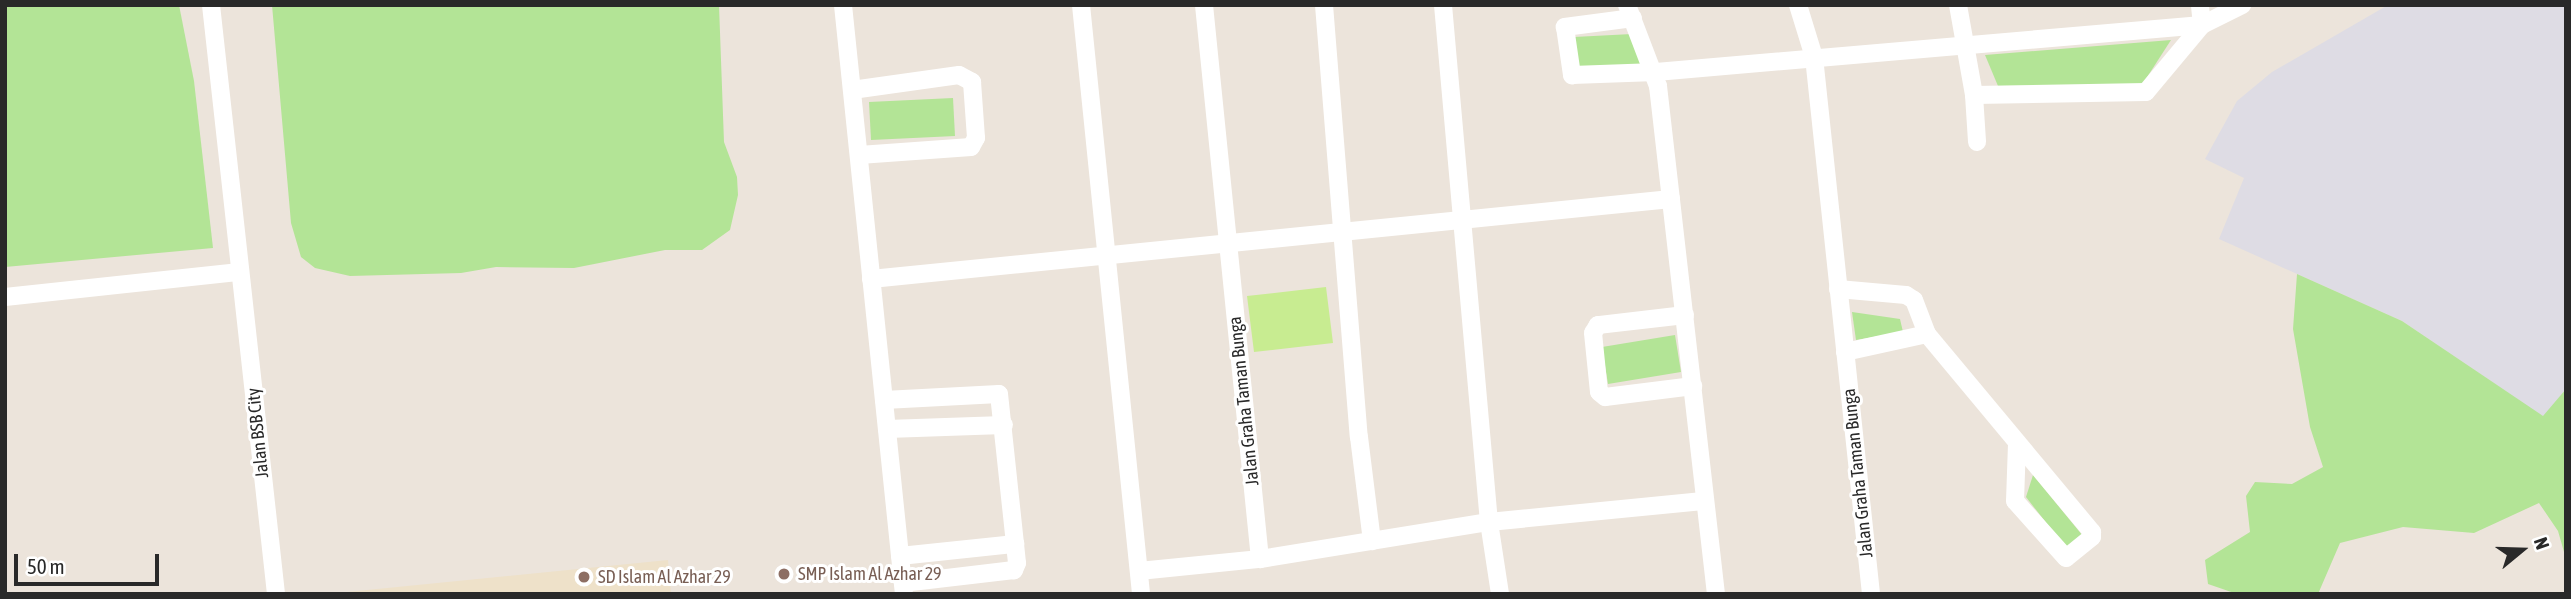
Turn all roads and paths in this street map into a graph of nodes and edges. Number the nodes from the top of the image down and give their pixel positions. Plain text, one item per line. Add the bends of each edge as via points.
1 (211, 5) edge
2 (843, 5) edge
3 (1081, 5) edge
4 (1204, 5) edge
5 (1324, 5) edge
6 (1443, 5) edge
7 (1798, 5) edge
8 (1958, 5) edge
9 (2200, 5) edge
10 (2242, 5) edge
11 (1630, 12) edge
12 (2202, 25) junction
13 (1964, 45) junction
14 (1814, 57) junction
15 (1656, 72) junction
16 (852, 90) junction
17 (1974, 95) junction
18 (1978, 142) dead end
19 (859, 155) junction
20 (1671, 200) junction
21 (1465, 220) junction
22 (1346, 232) junction
23 (1228, 243) junction
24 (1107, 256) junction
25 (240, 272) junction
26 (871, 279) junction
27 (1838, 289) junction
28 (5, 297) edge
29 (1685, 315) junction
30 (1927, 334) junction
31 (1845, 352) junction
32 (1693, 386) junction
33 (884, 400) junction
34 (1004, 425) junction
35 (887, 429) junction
36 (2017, 445) junction
37 (1703, 501) junction
38 (1489, 522) junction
39 (1372, 541) junction
40 (1015, 544) junction
41 (900, 556) junction
42 (1260, 559) junction
43 (1139, 571) junction
44 (903, 588) edge
45 (276, 594) edge
46 (1141, 594) edge
47 (1500, 594) edge
48 (1716, 594) edge
49 (1871, 594) edge

1 - 25 street, Jalan BSB City
2 - 16 street
3 - 24 street
4 - 23 street, Jalan Graha Taman Bunga
5 - 22 street
6 - 21 street
7 - 14 street, Jalan Graha Taman Bunga
8 - 13 street
9 - 12 street
10 - 12 street
11 - 15 street
11 - 15 street via 1565,27 1572,75
12 - 13 street
12 - 17 street via 2142,94
13 - 14 street
13 - 17 street
14 - 15 street
14 - 27 street, Jalan Graha Taman Bunga
15 - 20 street
16 - 19 street
16 - 19 street via 959,75 972,82 976,138 971,147
17 - 18 street
19 - 26 street
20 - 21 street
20 - 29 street
21 - 22 street
21 - 38 street
22 - 23 street
22 - 39 street via 1359,437
23 - 24 street
23 - 42 street, Jalan Graha Taman Bunga
24 - 26 street
24 - 43 street
25 - 28 street
25 - 45 street, Jalan BSB City
26 - 33 street
27 - 30 street via 1906,295 1919,308
27 - 31 street, Jalan Graha Taman Bunga
29 - 32 street
29 - 32 street via 1598,325 1593,333 1600,392 1605,397
30 - 31 street
30 - 36 street
31 - 49 street, Jalan Graha Taman Bunga
32 - 37 street
33 - 34 street via 993,391 1001,396
33 - 35 street
34 - 35 street
34 - 40 street
35 - 41 street
36 - 36 street via 2015,501 2066,558 2092,533
37 - 38 street
37 - 48 street
38 - 39 street
38 - 47 street
39 - 42 street
40 - 41 street
40 - 44 street via 1013,570
41 - 44 street
42 - 43 street
43 - 46 street

